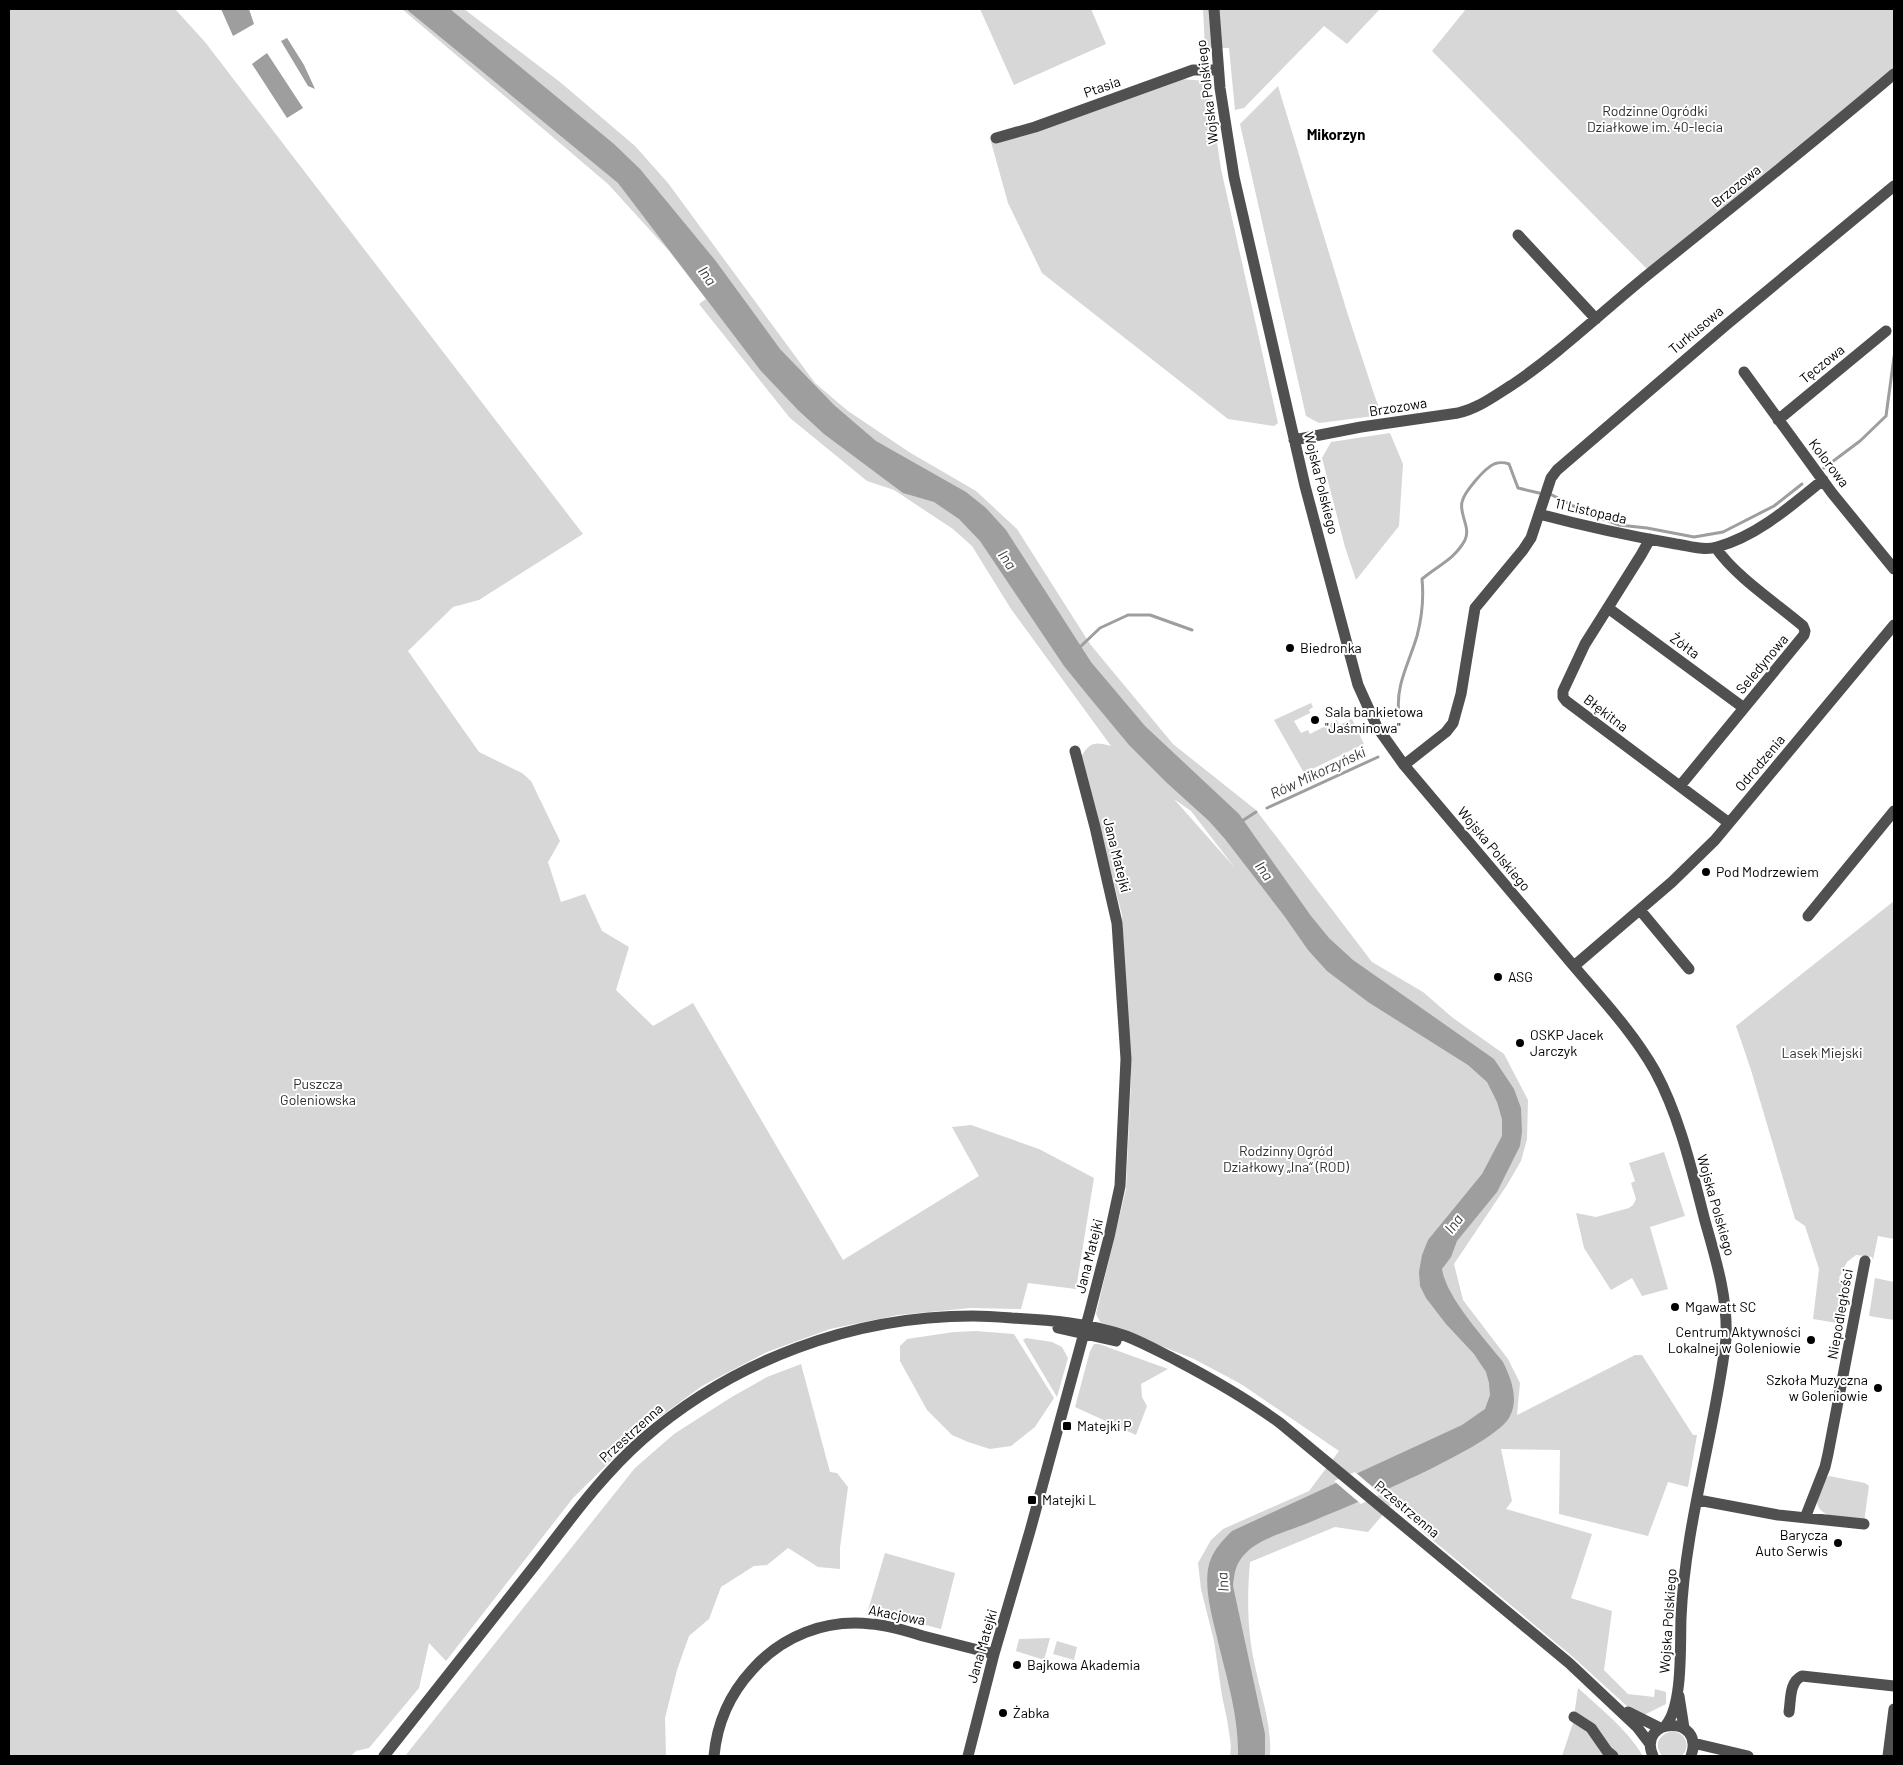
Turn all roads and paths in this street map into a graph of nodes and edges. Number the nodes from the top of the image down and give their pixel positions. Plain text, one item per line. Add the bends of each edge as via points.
1 (1214, 9) edge
2 (1218, 70) junction
3 (1894, 74) edge
4 (996, 138) dead end
5 (1894, 186) edge
6 (1518, 235) dead end
7 (1596, 319) junction
8 (1886, 331) dead end
9 (1744, 372) dead end
10 (1778, 420) junction
11 (1294, 440) junction
12 (1823, 480) junction
13 (1539, 514) junction
14 (1650, 539) junction
15 (1716, 548) junction
16 (1894, 569) edge
17 (1608, 608) junction
18 (1894, 625) edge
19 (1744, 708) junction
20 (1075, 751) dead end
21 (1404, 765) junction
22 (1680, 786) junction
23 (1894, 811) edge
24 (1729, 823) junction
25 (1640, 910) junction
26 (1808, 916) dead end
27 (1574, 966) junction
28 (1689, 969) dead end
29 (1865, 1260) dead end
30 (1085, 1329) junction
31 (1698, 1500) junction
32 (1805, 1518) junction
33 (1864, 1524) dead end
34 (994, 1654) junction
35 (1894, 1686) edge
36 (1678, 1689) junction
37 (1608, 1699) junction
38 (1894, 1709) edge
39 (1789, 1712) dead end
40 (1574, 1716) dead end
41 (1663, 1727) junction
42 (1684, 1728) junction
43 (1693, 1744) junction
44 (1651, 1753) edge
45 (384, 1756) edge
46 (714, 1756) edge
47 (968, 1756) edge
48 (1613, 1756) edge
49 (1691, 1756) edge
50 (1710, 1756) edge
51 (1744, 1756) edge
52 (1888, 1756) edge

1 - 2 street, Wojska Polskiego
2 - 4 street, Ptasia via 1192,70
2 - 11 street, Wojska Polskiego via 1234,177
3 - 7 street, Brzozowa
5 - 13 street, Turkusowa via 1556,470 1550,478
6 - 7 street
7 - 11 street, Brzozowa via 1527,374 1472,410
8 - 10 street, Tęczowa
9 - 10 street, Kolorowa
10 - 12 street, Kolorowa
11 - 21 street, Wojska Polskiego via 1358,684 1377,727
12 - 15 street, 11 Listopada via 1772,520
12 - 16 street, Kolorowa
13 - 14 street, 11 Listopada
13 - 21 street, 11 Listopada via 1523,550 1475,608 1453,723
14 - 15 street, 11 Listopada
14 - 17 street, Błękitna
15 - 19 street, Seledynowa via 1805,631 1800,642
17 - 19 street, Żółta
17 - 22 street, Błękitna via 1575,663 1563,697
18 - 24 street, Odrodzenia
19 - 22 street, Seledynowa
20 - 30 street, Jana Matejki via 1117,923 1126,1059 1120,1186
21 - 27 street, Wojska Polskiego
22 - 24 street, Błękitna
23 - 26 street
24 - 25 street, Odrodzenia
25 - 27 street, Odrodzenia
25 - 28 street
27 - 31 street, Wojska Polskiego via 1647,1058 1664,1090 1684,1146 1719,1273 1727,1310 1726,1339
29 - 32 street, Niepodległości via 1825,1467
30 - 34 street, Jana Matejki
30 - 37 street, Przestrzenna via 1126,1336 1216,1380 1252,1402 1569,1663
30 - 45 street, Przestrzenna via 1058,1320 975,1316 907,1320 843,1333 771,1358 726,1380 668,1418 592,1491
31 - 32 street
31 - 36 street, Wojska Polskiego via 1682,1594
32 - 33 street
34 - 46 street, Akacjowa via 872,1624 838,1623 811,1630 777,1647 746,1677 722,1716
34 - 47 street, Jana Matejki
35 - 39 street via 1802,1676 1793,1684
36 - 41 street, Wojska Polskiego via 1671,1718
36 - 42 street, Wojska Polskiego
37 - 41 street, Przestrzenna via 1628,1713
37 - 44 street, Przestrzenna via 1640,1730
38 - 52 street
40 - 48 street via 1591,1728
41 - 42 street, Przestrzenna
41 - 44 street, Wojska Polskiego via 1652,1738
42 - 43 street
43 - 49 street
43 - 51 street
50 - 51 street

